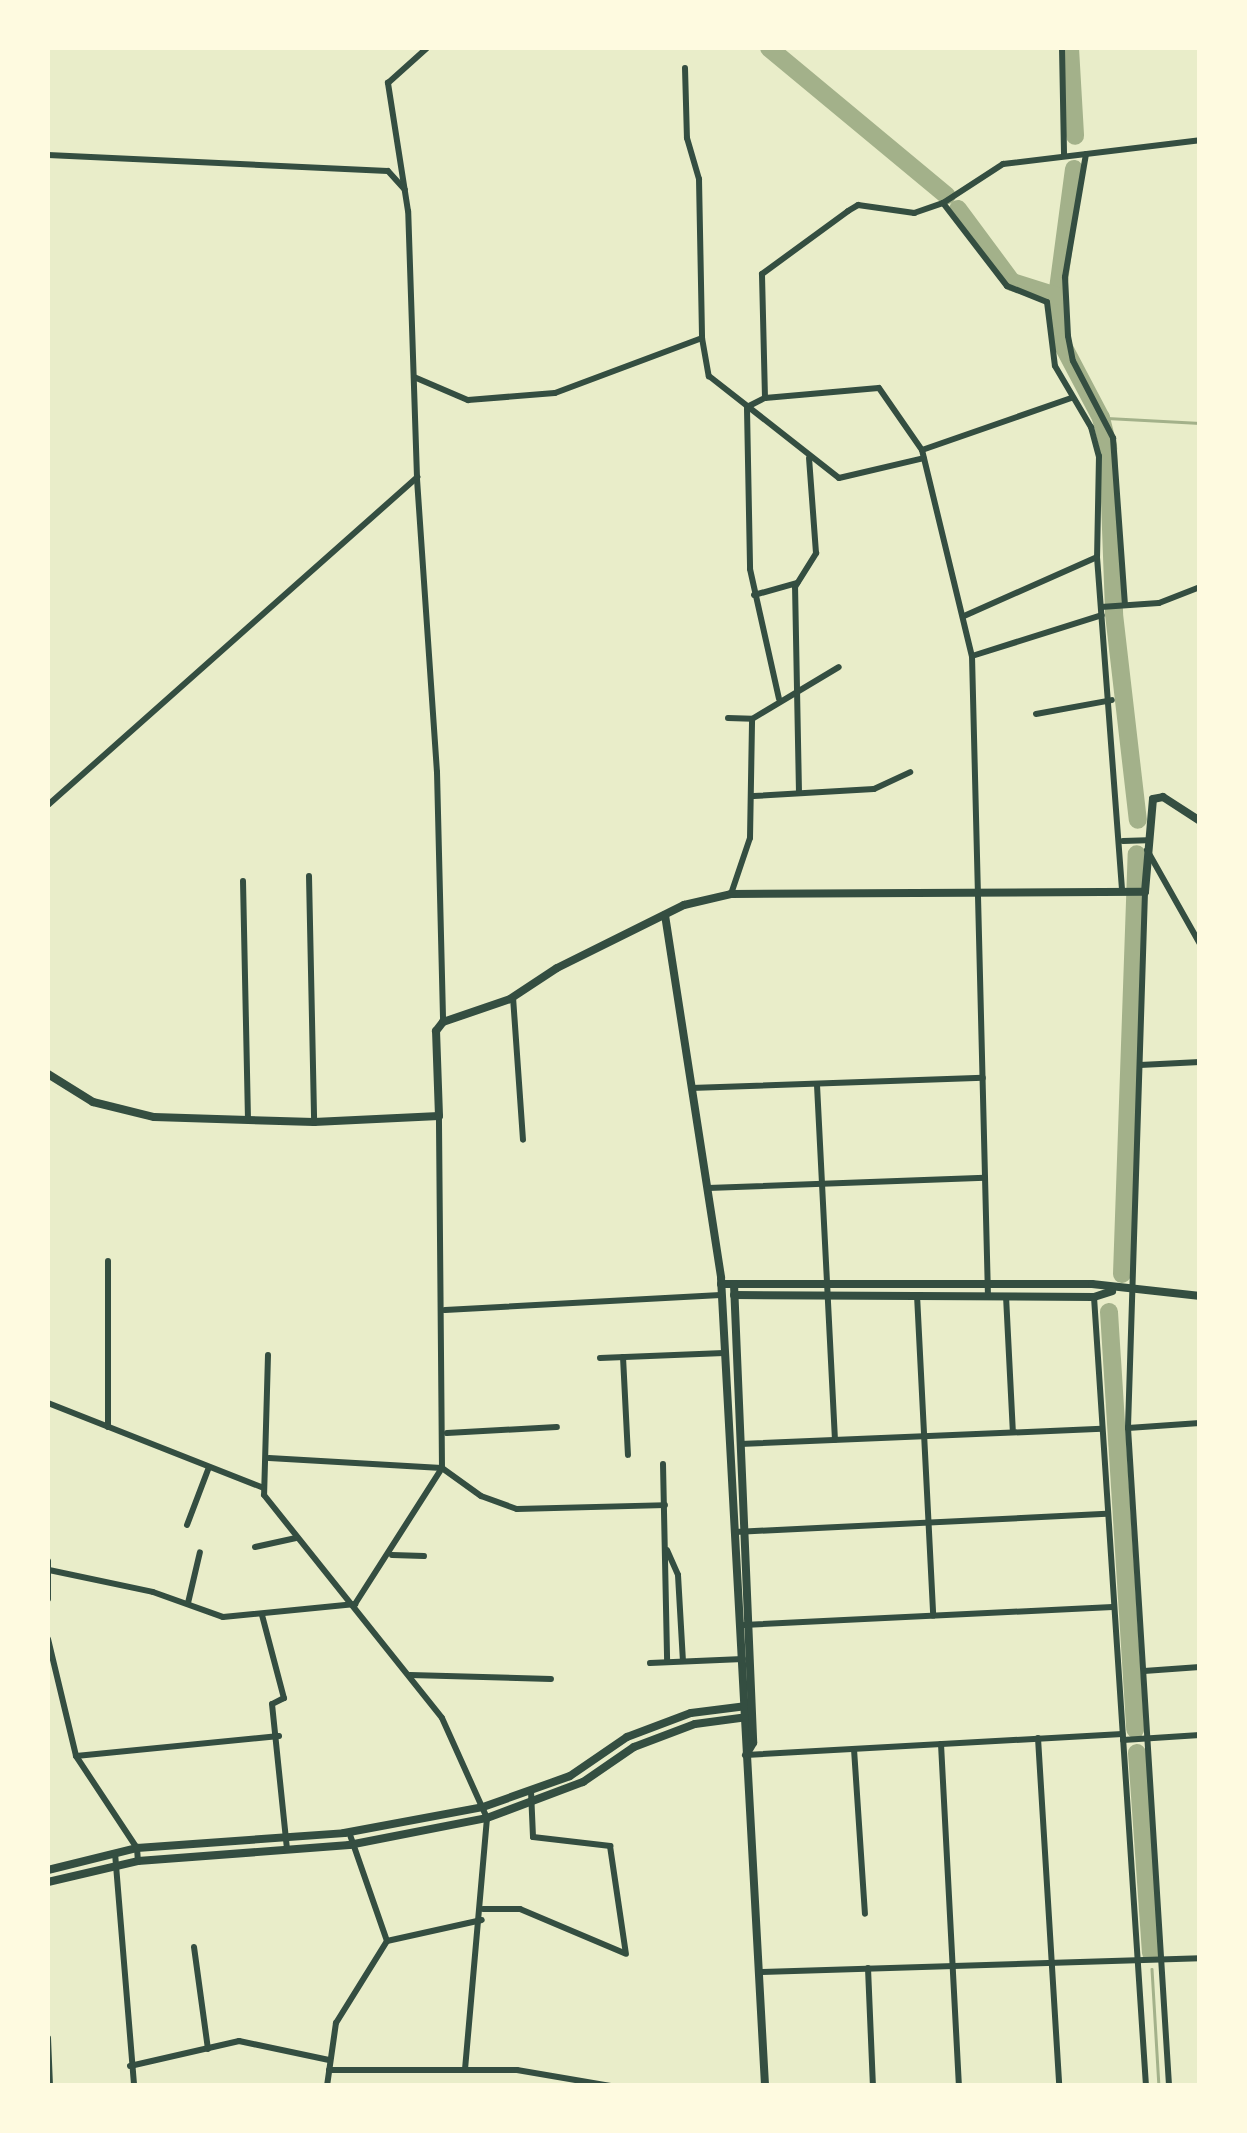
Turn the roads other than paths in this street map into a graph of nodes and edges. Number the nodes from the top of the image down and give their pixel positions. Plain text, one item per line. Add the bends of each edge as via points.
1 (427, 48) edge
2 (1062, 48) edge
3 (685, 68) dead end
4 (1200, 140) edge
5 (1086, 154) junction
6 (48, 155) edge
7 (1064, 155) junction
8 (406, 192) junction
9 (943, 203) junction
10 (702, 338) junction
11 (414, 377) junction
12 (765, 398) junction
13 (1071, 398) junction
14 (747, 407) junction
15 (923, 454) junction
16 (809, 457) junction
17 (417, 477) junction
18 (1098, 557) junction
19 (798, 582) junction
20 (1200, 588) edge
21 (754, 595) junction
22 (1124, 605) junction
23 (1102, 610) junction
24 (964, 616) junction
25 (972, 656) junction
26 (839, 667) dead end
27 (793, 694) junction
28 (779, 699) junction
29 (1112, 700) junction
30 (1036, 714) dead end
31 (728, 718) dead end
32 (752, 720) junction
33 (910, 772) dead end
34 (799, 793) junction
35 (754, 796) junction
36 (48, 805) edge
37 (1200, 821) edge
38 (1122, 841) junction
39 (1147, 844) junction
40 (309, 876) dead end
41 (242, 881) dead end
42 (1122, 891) junction
43 (1145, 892) junction
44 (731, 894) junction
45 (980, 894) junction
46 (666, 916) junction
47 (1200, 944) edge
48 (514, 997) junction
49 (443, 1022) junction
50 (1200, 1062) edge
51 (1140, 1064) junction
52 (48, 1074) edge
53 (983, 1078) junction
54 (817, 1084) junction
55 (690, 1088) junction
56 (439, 1116) junction
57 (248, 1120) junction
58 (314, 1122) junction
59 (522, 1140) dead end
60 (986, 1178) junction
61 (821, 1183) junction
62 (708, 1188) junction
63 (108, 1261) dead end
64 (826, 1282) junction
65 (988, 1283) junction
66 (721, 1284) junction
67 (734, 1284) junction
68 (1112, 1291) junction
69 (1132, 1292) junction
70 (827, 1294) junction
71 (721, 1295) junction
72 (734, 1295) junction
73 (917, 1295) junction
74 (988, 1295) junction
75 (1006, 1296) junction
76 (1200, 1296) edge
77 (1094, 1297) junction
78 (445, 1310) junction
79 (724, 1353) junction
80 (268, 1355) dead end
81 (622, 1357) junction
82 (600, 1358) dead end
83 (48, 1403) edge
84 (1200, 1423) edge
85 (556, 1426) dead end
86 (108, 1427) junction
87 (1128, 1428) junction
88 (1102, 1429) junction
89 (1013, 1432) junction
90 (446, 1433) junction
91 (924, 1436) junction
92 (834, 1440) junction
93 (728, 1444) junction
94 (740, 1444) junction
95 (628, 1455) dead end
96 (270, 1458) junction
97 (662, 1464) dead end
98 (209, 1468) junction
99 (442, 1468) junction
100 (264, 1488) junction
101 (665, 1506) junction
102 (1107, 1514) junction
103 (928, 1524) junction
104 (187, 1525) dead end
105 (740, 1532) junction
106 (296, 1538) junction
107 (255, 1547) dead end
108 (666, 1547) junction
109 (200, 1552) dead end
110 (392, 1556) junction
111 (424, 1556) dead end
112 (48, 1560) edge
113 (49, 1570) edge
114 (48, 1582) edge
115 (48, 1599) edge
116 (188, 1603) junction
117 (355, 1604) junction
118 (1113, 1607) junction
119 (262, 1615) junction
120 (933, 1616) junction
121 (738, 1625) junction
122 (749, 1625) junction
123 (48, 1639) edge
124 (739, 1659) junction
125 (750, 1659) junction
126 (667, 1662) junction
127 (683, 1662) junction
128 (650, 1663) dead end
129 (1200, 1667) edge
130 (1144, 1670) junction
131 (408, 1675) junction
132 (551, 1679) dead end
133 (747, 1706) junction
134 (747, 1717) junction
135 (278, 1736) junction
136 (1200, 1736) edge
137 (1122, 1737) junction
138 (1038, 1738) junction
139 (1149, 1738) junction
140 (941, 1744) junction
141 (854, 1749) junction
142 (746, 1754) junction
143 (76, 1756) junction
144 (531, 1792) junction
145 (534, 1802) junction
146 (483, 1807) junction
147 (487, 1818) junction
148 (349, 1832) junction
149 (286, 1837) junction
150 (349, 1845) junction
151 (137, 1848) junction
152 (287, 1848) junction
153 (114, 1852) junction
154 (138, 1860) junction
155 (116, 1864) junction
156 (48, 1870) edge
157 (48, 1882) edge
158 (483, 1909) junction
159 (865, 1914) dead end
160 (482, 1920) junction
161 (386, 1941) junction
162 (194, 1948) dead end
163 (1200, 1958) edge
164 (1139, 1960) junction
165 (1164, 1960) junction
166 (1052, 1962) junction
167 (954, 1966) junction
168 (868, 1968) junction
169 (760, 1972) junction
170 (48, 2038) edge
171 (208, 2049) junction
172 (330, 2060) junction
173 (130, 2066) junction
174 (328, 2070) junction
175 (465, 2070) junction
176 (598, 2085) edge
177 (50, 2086) edge
178 (134, 2086) edge
179 (327, 2086) edge
180 (611, 2086) edge
181 (765, 2086) edge
182 (873, 2086) edge
183 (959, 2086) edge
184 (1059, 2086) edge
185 (1146, 2086) edge
186 (1169, 2086) edge

1 - 8 street via 388,82
2 - 7 street
3 - 10 street via 687,138 700,179
4 - 5 street
5 - 7 street
5 - 22 street via 1065,277 1068,336 1073,361 1112,438
6 - 8 street via 388,171
7 - 9 street via 1003,164
8 - 11 street
9 - 12 street via 914,213 858,206 762,274
9 - 13 street via 1007,286 1048,302 1055,366
10 - 11 street via 555,393 468,400
10 - 14 street via 709,376
11 - 17 street
12 - 14 street
12 - 15 street via 879,388
13 - 15 street
13 - 18 street via 1091,427 1099,456
14 - 16 street
14 - 21 street
15 - 16 street via 839,478
15 - 24 street
16 - 19 street via 816,553
17 - 36 street
17 - 49 street via 437,772
18 - 23 street
18 - 24 street
19 - 21 street
19 - 27 street
20 - 22 street via 1159,604
21 - 28 street
22 - 23 street
23 - 25 street
23 - 29 street
24 - 25 street
25 - 45 street
26 - 27 street
27 - 28 street
27 - 34 street
28 - 32 street
29 - 30 street
29 - 38 street
31 - 32 street
32 - 35 street
33 - 34 street via 874,788
34 - 35 street
35 - 44 street via 750,838
37 - 39 main road via 1163,798 1153,799
38 - 39 street
38 - 42 street
39 - 43 main road
39 - 47 street
40 - 58 street
41 - 57 street
42 - 43 main road
42 - 45 main road
43 - 51 street
44 - 45 main road
44 - 46 main road
45 - 53 street
46 - 48 main road via 556,968
46 - 55 main road
48 - 49 main road
48 - 59 street
49 - 56 main road via 436,1032
50 - 51 street
51 - 69 street
52 - 57 main road via 65,1089 116,1110
53 - 54 street
53 - 60 street
54 - 55 street
54 - 61 street
55 - 62 main road
56 - 58 main road
56 - 78 street
57 - 58 main road
60 - 61 street
60 - 65 street
61 - 62 street
61 - 64 street
62 - 66 main road
63 - 86 street
64 - 65 main road
64 - 67 main road
64 - 70 street
65 - 68 main road via 1092,1284
65 - 74 street
66 - 67 main road
66 - 71 main road
67 - 72 main road
68 - 69 main road
68 - 77 main road
69 - 76 main road
69 - 87 street
70 - 72 main road
70 - 73 main road
70 - 92 street
71 - 72 main road
71 - 78 street
71 - 79 main road
72 - 94 main road
73 - 74 main road
73 - 91 street
74 - 75 main road
75 - 77 main road
75 - 89 street
77 - 88 street
78 - 90 street
79 - 81 street
79 - 93 main road
80 - 96 street
81 - 82 street
81 - 95 street
83 - 86 street
84 - 87 street
85 - 90 street
86 - 98 street
87 - 130 street
88 - 89 street
88 - 102 street
89 - 91 street
90 - 99 street
91 - 92 street
91 - 103 street
92 - 94 street
93 - 94 street
93 - 105 main road
94 - 105 main road
96 - 99 street
96 - 100 street
97 - 101 street
98 - 100 street
98 - 104 street
99 - 101 street via 481,1496 517,1509
99 - 110 street
100 - 106 street via 274,1513
101 - 108 street
102 - 103 street
102 - 118 street
103 - 105 street
103 - 120 street
105 - 121 main road
105 - 122 main road
106 - 107 street
106 - 117 street
108 - 126 street
108 - 127 street via 678,1575
109 - 116 street
110 - 111 street
110 - 117 street
112 - 113 street
113 - 114 street
113 - 116 street
114 - 115 street
116 - 119 street via 223,1617
117 - 119 street
117 - 131 street
118 - 120 street
118 - 137 street
119 - 135 street via 284,1698 272,1704
120 - 122 street
121 - 122 street
121 - 124 main road
122 - 125 main road
123 - 143 street
124 - 125 street
124 - 127 street
124 - 133 main road
125 - 133 main road
126 - 127 street
126 - 128 street
129 - 130 street
130 - 139 street
131 - 132 street
131 - 146 street via 442,1718
133 - 134 main road
133 - 144 main road via 692,1713 627,1737 570,1776
134 - 142 main road
134 - 145 main road via 695,1724 634,1747 583,1782
135 - 143 street
135 - 149 street
136 - 139 street
137 - 138 street
137 - 139 street
137 - 164 street
138 - 140 street
138 - 166 street
139 - 165 street
140 - 141 street
140 - 167 street
141 - 142 street
141 - 159 street
142 - 169 main road
143 - 151 street
144 - 145 street
144 - 146 main road
145 - 147 main road
145 - 158 street via 532,1837 610,1846 626,1954 520,1909
146 - 147 street
146 - 148 main road
147 - 150 main road
147 - 158 street
148 - 149 main road
148 - 150 street
149 - 151 main road
149 - 152 street
150 - 152 main road
150 - 161 street
151 - 153 main road
151 - 154 street
152 - 154 main road
153 - 155 street
153 - 156 main road
154 - 155 main road
155 - 157 main road
155 - 173 street
158 - 160 street
160 - 161 street
160 - 175 street
161 - 172 street via 336,2023
162 - 171 street
163 - 165 street
164 - 165 street
164 - 166 street
164 - 185 street
165 - 186 street
166 - 167 street
166 - 184 street
167 - 168 street
167 - 183 street
168 - 169 street
168 - 182 street
169 - 181 main road
170 - 177 street
171 - 172 street via 238,2041
171 - 173 street
172 - 174 street
173 - 178 street
174 - 175 street
174 - 179 street
175 - 176 street via 517,2070
176 - 180 street

